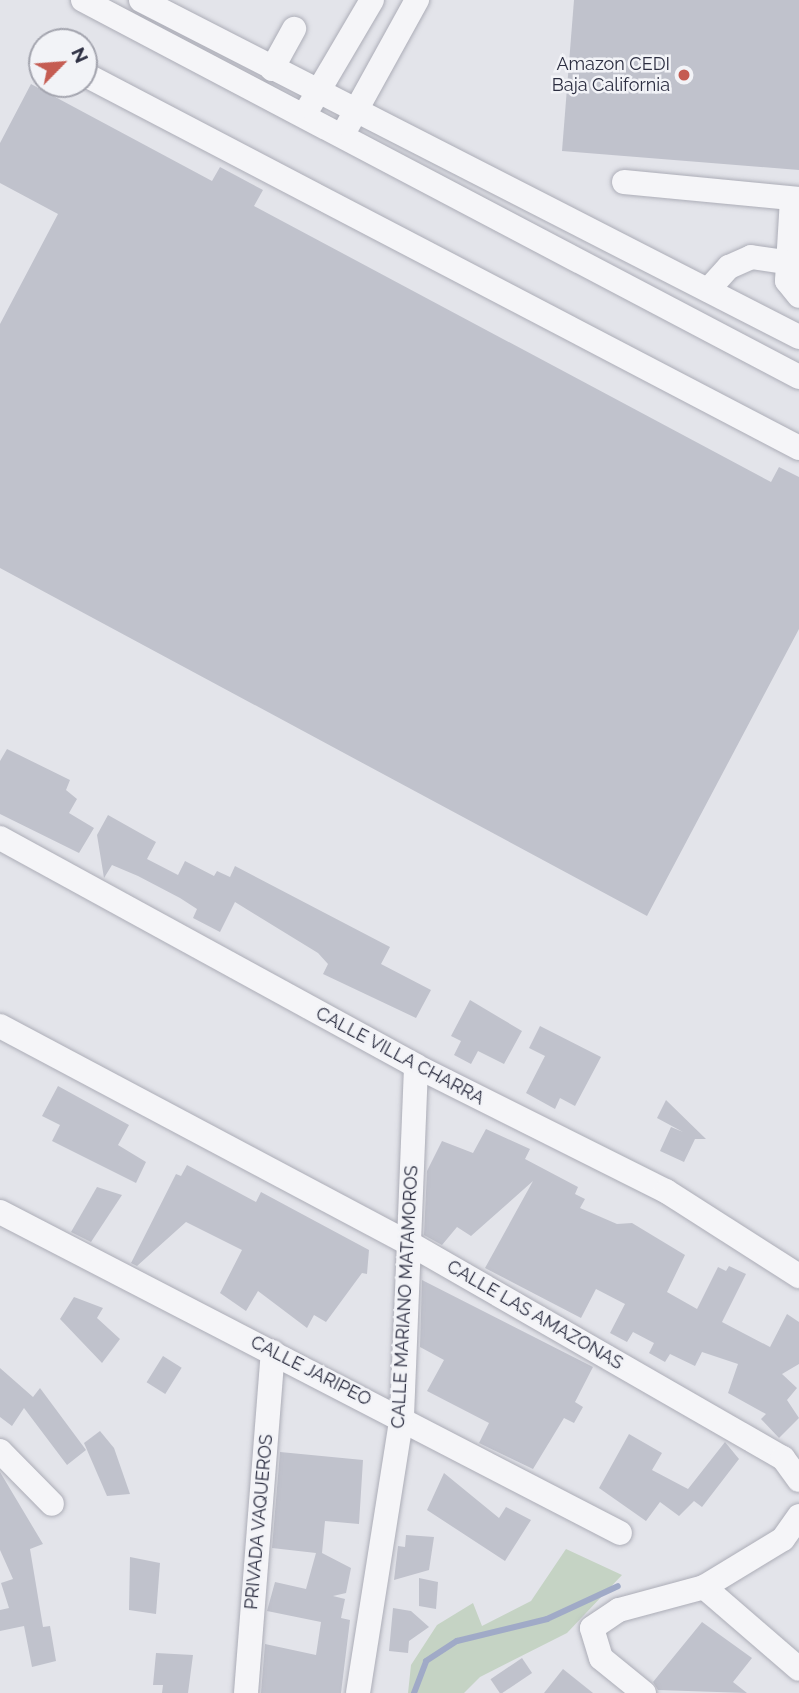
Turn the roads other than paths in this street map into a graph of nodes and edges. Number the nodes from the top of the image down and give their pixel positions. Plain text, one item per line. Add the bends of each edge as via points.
1 (83, 0) edge
2 (141, 0) edge
3 (372, 0) edge
4 (417, 0) edge
5 (294, 29) dead end
6 (272, 69) junction
7 (98, 81) edge
8 (318, 92) junction
9 (356, 112) junction
10 (304, 117) junction
11 (340, 136) junction
12 (624, 182) dead end
13 (796, 199) edge
14 (793, 264) edge
15 (708, 290) junction
16 (799, 296) edge
17 (799, 337) edge
18 (799, 376) edge
19 (799, 448) edge
20 (0, 838) edge
21 (0, 1026) edge
22 (416, 1066) junction
23 (0, 1212) edge
24 (407, 1242) junction
25 (799, 1276) edge
26 (273, 1352) junction
27 (402, 1416) junction
28 (0, 1451) edge
29 (799, 1480) edge
30 (52, 1504) dead end
31 (799, 1516) edge
32 (620, 1533) dead end
33 (704, 1587) junction
34 (799, 1669) edge
35 (246, 1693) edge
36 (358, 1693) edge
37 (645, 1693) edge

1 - 10 street
2 - 6 street
3 - 8 street
4 - 9 street
5 - 6 street
6 - 8 street
7 - 19 street
8 - 9 street
8 - 10 street
9 - 11 street
9 - 15 street
10 - 11 street
11 - 18 street
12 - 13 street
13 - 14 street
14 - 15 street via 751,257 729,267
14 - 16 street via 787,281
15 - 17 street
20 - 22 street, CALLE VILLA CHARRA
21 - 24 street, CALLE LAS AMAZONAS
22 - 24 street, CALLE MARIANO MATAMOROS
22 - 25 street, CALLE VILLA CHARRA via 666,1191
23 - 26 street, CALLE JARIPEO
24 - 27 street, CALLE MARIANO MATAMOROS
24 - 29 street, CALLE LAS AMAZONAS via 783,1458
26 - 27 street, CALLE JARIPEO
26 - 35 street, PRIVADA VAQUEROS
27 - 32 street, CALLE JARIPEO
27 - 36 street, CALLE MARIANO MATAMOROS
28 - 30 street
31 - 33 street via 783,1539
33 - 34 street
33 - 37 street via 619,1610 592,1628 601,1658

